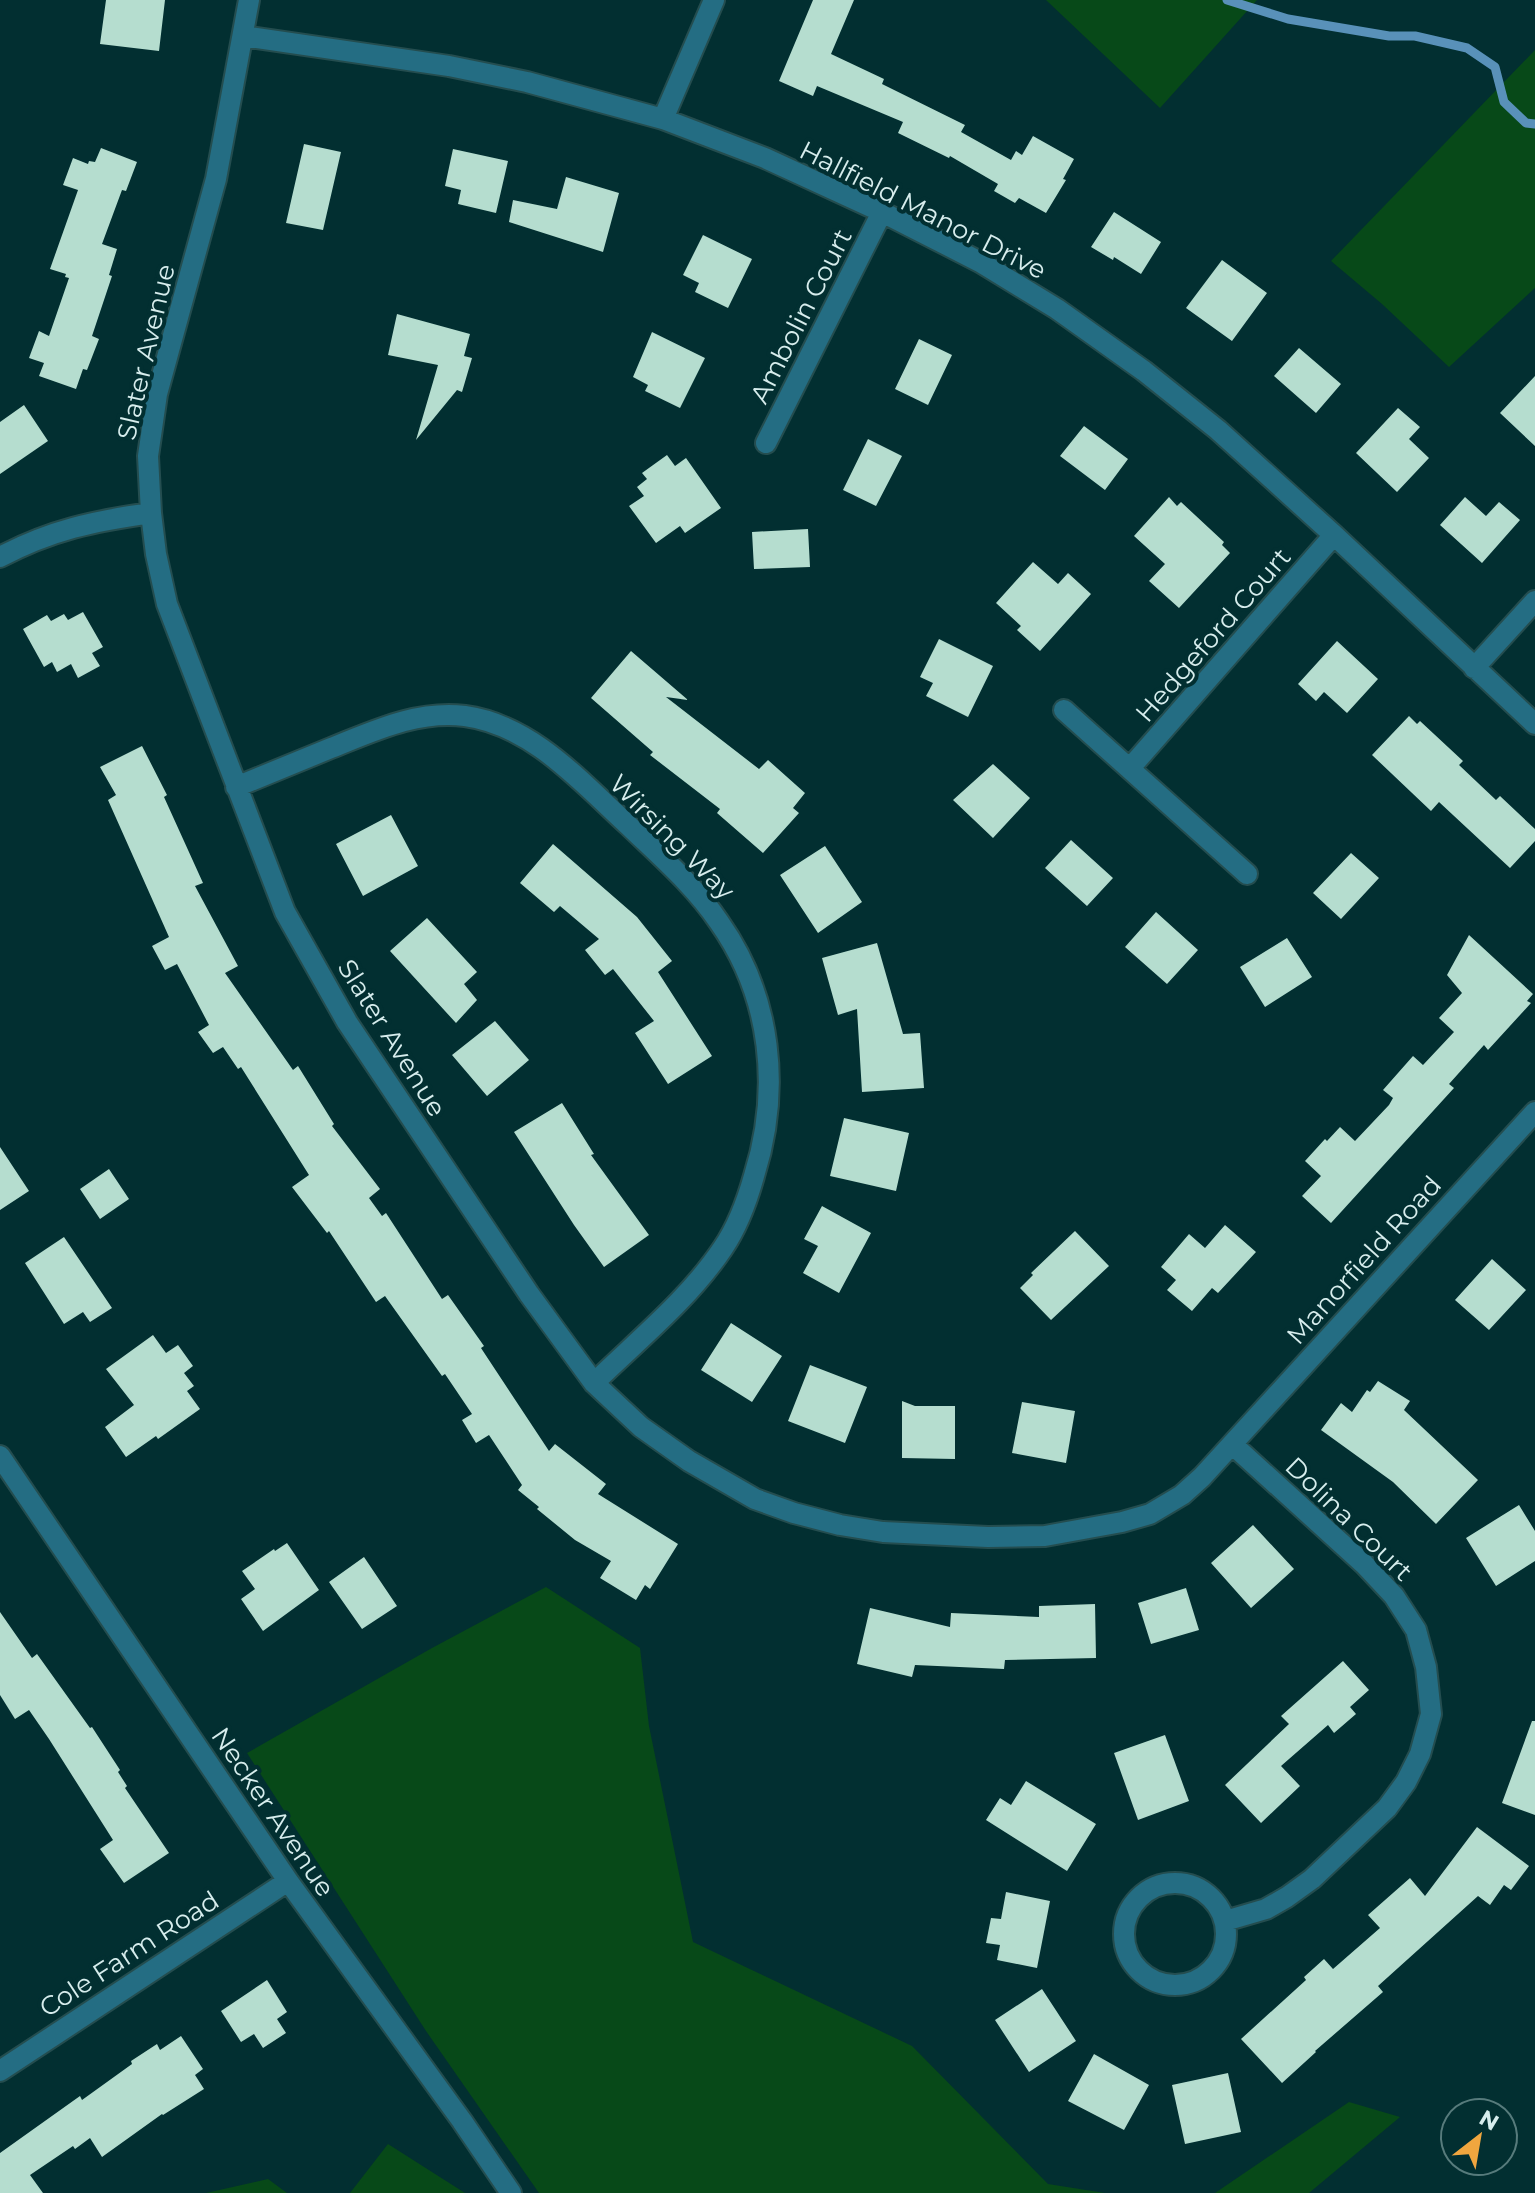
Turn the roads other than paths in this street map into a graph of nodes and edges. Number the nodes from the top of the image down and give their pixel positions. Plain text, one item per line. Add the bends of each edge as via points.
1 (249, 0) edge
2 (714, 0) edge
3 (243, 36) junction
4 (663, 119) junction
5 (882, 212) junction
6 (766, 443) dead end
7 (151, 513) junction
8 (1334, 535) junction
9 (0, 557) edge
10 (1535, 601) edge
11 (1474, 668) junction
12 (1064, 710) dead end
13 (1535, 724) edge
14 (1130, 768) junction
15 (236, 787) junction
16 (1247, 874) dead end
17 (1535, 1112) edge
18 (594, 1383) junction
19 (1233, 1445) junction
20 (0, 1456) edge
21 (288, 1881) junction
22 (1225, 1921) junction
23 (0, 2071) edge
24 (511, 2193) edge

1 - 3 street, Slater Avenue
2 - 4 street
3 - 4 street, Hallfield Manor Drive via 449,66
3 - 7 street, Slater Avenue via 216,179 157,394 148,456
4 - 5 street, Hallfield Manor Drive
5 - 6 street, Ambolin Court
5 - 8 street, Hallfield Manor Drive via 980,262 1119,353 1218,430
7 - 9 street via 51,533
7 - 15 street, Slater Avenue via 167,604
8 - 11 street, Hallfield Manor Drive
8 - 14 street, Hedgeford Court
10 - 11 street
11 - 13 street, Hallfield Manor Drive
12 - 14 street
14 - 16 street
15 - 18 street, Slater Avenue via 285,912 347,1022
15 - 18 street, Wirsing Way via 410,718 465,716 491,722 557,760 677,871 722,925 754,989 766,1034 770,1097 759,1160 742,1212 722,1250
17 - 19 street, Manorfield Road
18 - 19 street, Slater Avenue via 641,1427 755,1499 883,1532 1045,1536 1122,1522 1150,1514 1182,1495
19 - 22 street, Dolina Court via 1394,1596 1416,1630 1431,1714 1420,1754 1387,1808 1287,1897
20 - 21 street, Necker Avenue
21 - 23 street, Cole Farm Road
21 - 24 street, Necker Avenue
22 - 22 street via 1215,1902 1198,1888 1178,1883 1157,1886 1138,1898 1127,1916 1124,1937 1129,1957 1143,1974 1162,1984 1183,1985 1203,1977 1218,1962 1226,1942

